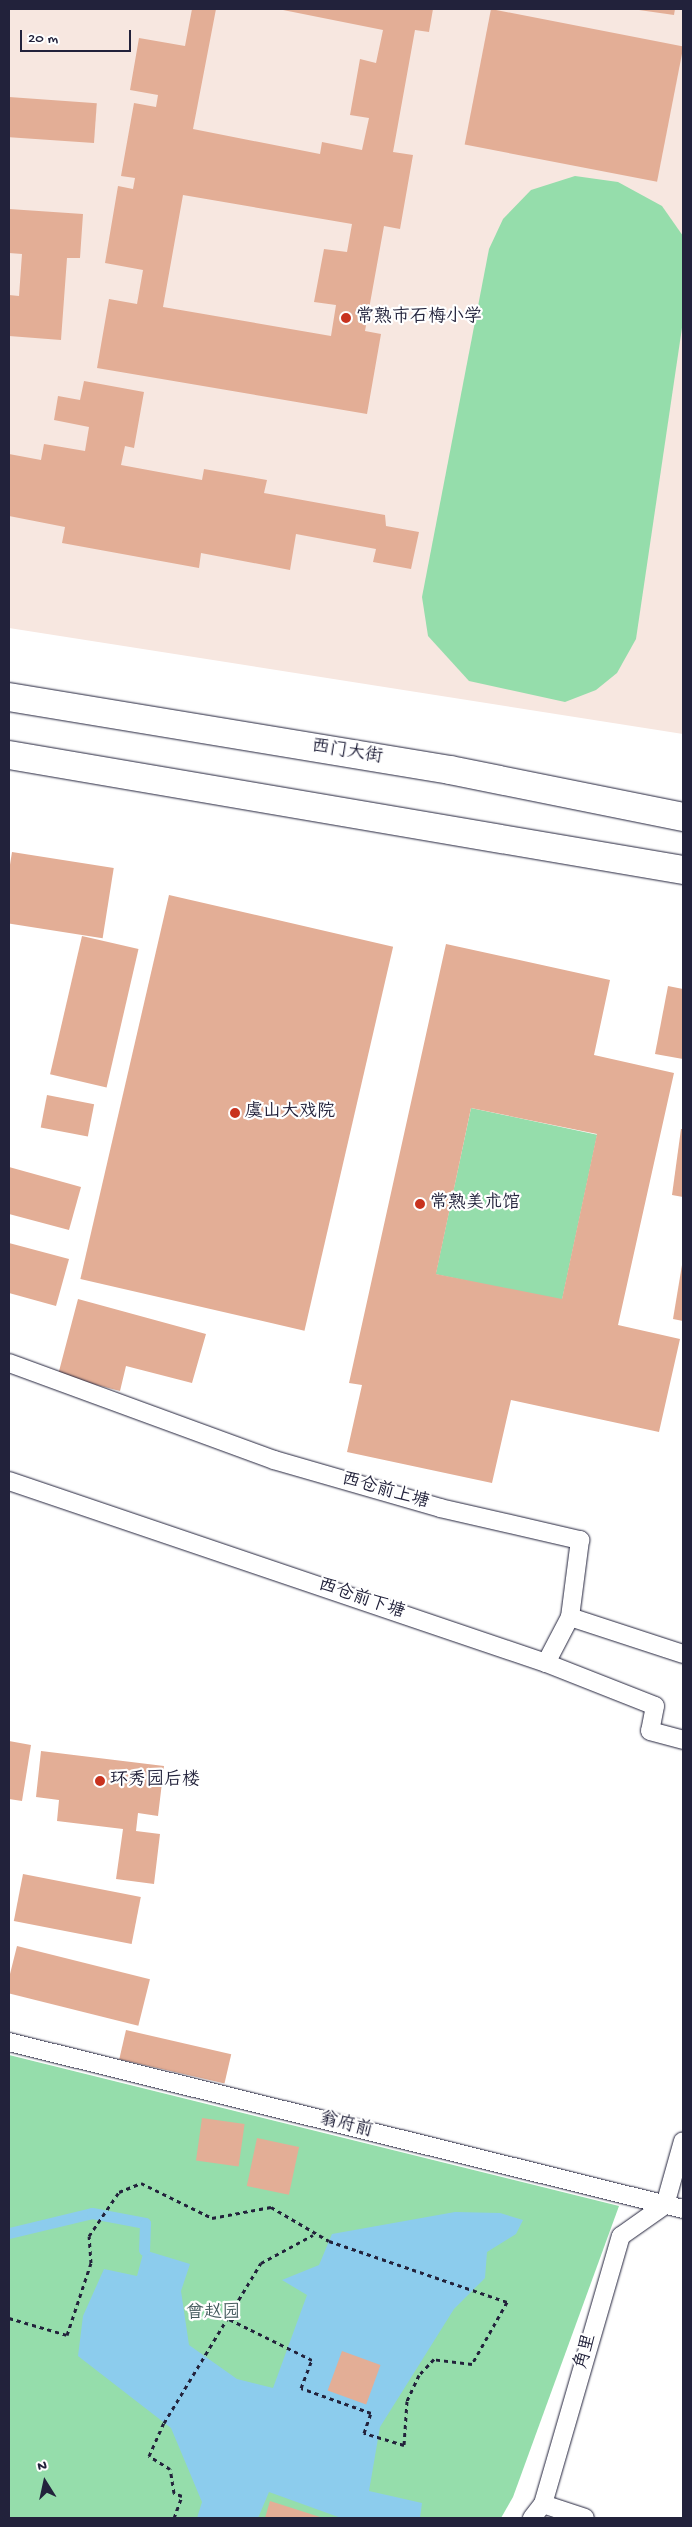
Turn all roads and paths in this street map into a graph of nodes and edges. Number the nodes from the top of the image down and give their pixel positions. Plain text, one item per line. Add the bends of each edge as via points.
1 (9, 697) edge
2 (9, 755) edge
3 (683, 817) edge
4 (683, 870) edge
5 (9, 1363) edge
6 (9, 1481) edge
7 (570, 1617) junction
8 (683, 1654) edge
9 (546, 1663) junction
10 (683, 1740) edge
11 (9, 2042) edge
12 (683, 2141) edge
13 (665, 2205) junction
14 (683, 2209) edge
15 (313, 2235) junction
16 (9, 2318) edge
17 (229, 2319) junction
18 (538, 2511) edge
19 (174, 2518) edge
20 (585, 2518) edge

1 - 3 main road, 西门大街 via 450,770
2 - 4 main road
5 - 7 lane, 西仓前上塘 via 274,1460 440,1508 580,1540
6 - 9 lane, 西仓前下塘
7 - 8 lane
7 - 9 lane
9 - 10 lane, 西仓前下塘 via 655,1706 650,1731
11 - 13 lane, 翁府前
12 - 13 lane
13 - 14 lane, 翁府前
13 - 18 lane, 角里 via 621,2236
15 - 16 path via 272,2207 212,2218 141,2183 119,2192 98,2218 89,2236 91,2263 67,2335
15 - 17 path via 261,2263
15 - 17 path via 508,2302 472,2364 434,2359 419,2375 407,2400 404,2445 364,2433 371,2412 301,2388 312,2360
17 - 19 path via 203,2355 188,2389 164,2423 149,2456 170,2468 174,2493 182,2496
18 - 20 lane

